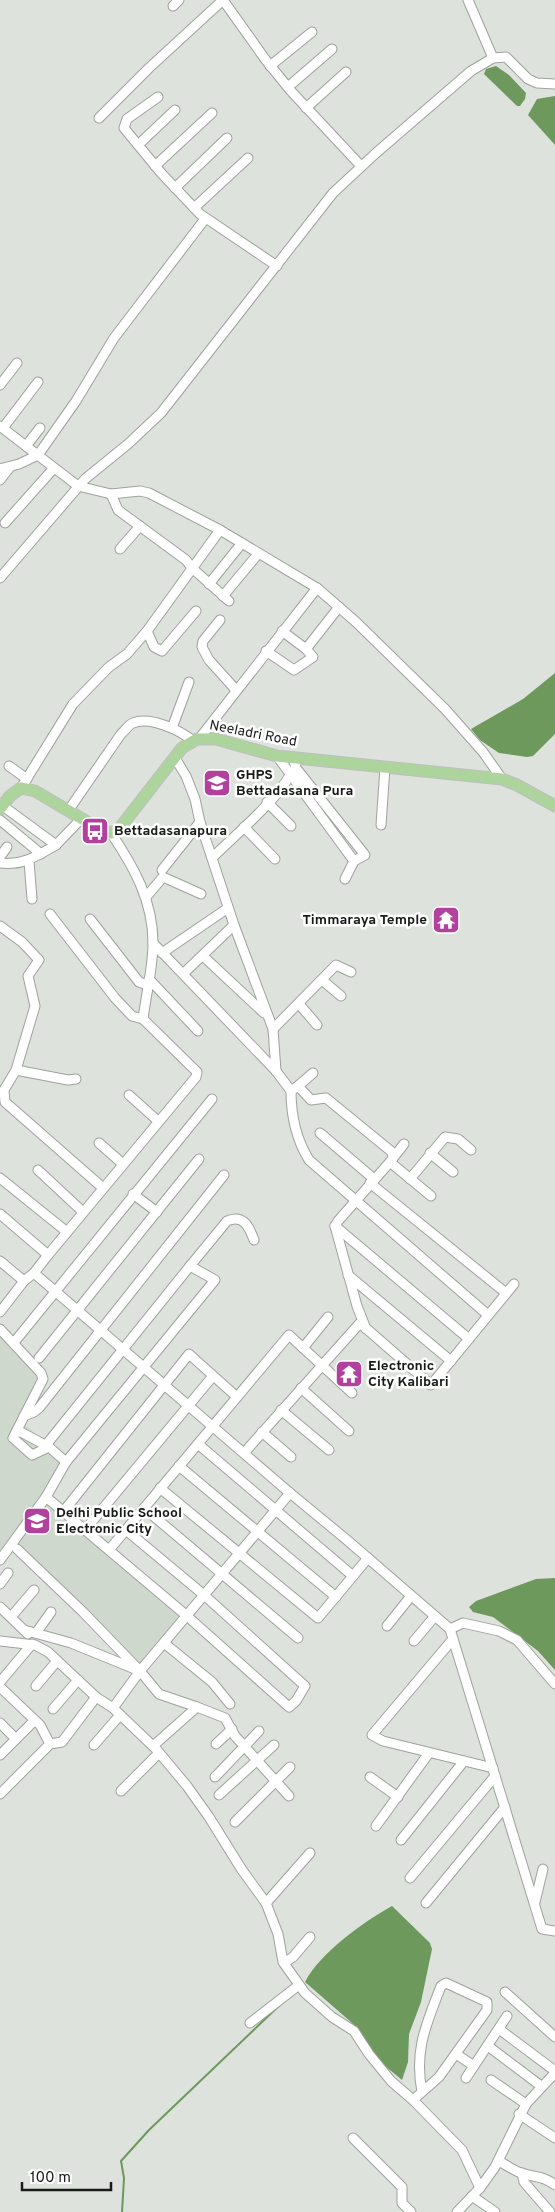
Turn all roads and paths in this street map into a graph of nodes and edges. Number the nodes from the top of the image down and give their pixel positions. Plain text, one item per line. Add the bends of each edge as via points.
1 (223, 0) edge
2 (468, 0) edge
3 (312, 32) dead end
4 (332, 49) dead end
5 (493, 58) junction
6 (270, 66) junction
7 (346, 72) dead end
8 (555, 84) edge
9 (288, 87) junction
10 (158, 97) dead end
11 (306, 108) junction
12 (175, 110) dead end
13 (212, 113) dead end
14 (99, 118) dead end
15 (227, 138) dead end
16 (138, 145) junction
17 (248, 158) dead end
18 (156, 166) junction
19 (361, 166) junction
20 (175, 188) junction
21 (194, 208) junction
22 (205, 219) junction
23 (277, 266) junction
24 (17, 364) dead end
25 (38, 382) dead end
26 (0, 384) edge
27 (2, 427) edge
28 (40, 428) dead end
29 (26, 446) junction
30 (38, 455) junction
31 (10, 467) junction
32 (54, 468) junction
33 (0, 470) edge
34 (0, 480) edge
35 (78, 486) junction
36 (111, 494) junction
37 (5, 524) dead end
38 (140, 526) junction
39 (220, 530) junction
40 (242, 543) junction
41 (120, 550) dead end
42 (258, 554) junction
43 (192, 568) junction
44 (0, 578) edge
45 (209, 584) junction
46 (316, 588) junction
47 (339, 607) junction
48 (196, 612) dead end
49 (220, 620) dead end
50 (146, 631) junction
51 (282, 631) junction
52 (306, 648) junction
53 (266, 652) junction
54 (189, 682) dead end
55 (236, 690) junction
56 (172, 728) junction
57 (196, 740) junction
58 (277, 756) junction
59 (175, 758) junction
60 (293, 758) junction
61 (9, 766) dead end
62 (385, 767) junction
63 (290, 775) junction
64 (502, 779) junction
65 (24, 784) junction
66 (267, 802) junction
67 (1, 806) edge
68 (555, 806) edge
69 (68, 811) junction
70 (82, 818) junction
71 (0, 820) edge
72 (200, 822) junction
73 (381, 825) dead end
74 (291, 826) dead end
75 (244, 827) junction
76 (111, 833) junction
77 (56, 845) junction
78 (7, 847) dead end
79 (41, 854) junction
80 (0, 857) edge
81 (212, 858) junction
82 (275, 859) dead end
83 (29, 861) junction
84 (354, 862) junction
85 (0, 863) edge
86 (162, 870) dead end
87 (345, 878) dead end
88 (201, 894) dead end
89 (146, 897) junction
90 (32, 899) dead end
91 (228, 908) junction
92 (50, 914) dead end
93 (90, 919) dead end
94 (0, 926) edge
95 (234, 926) junction
96 (153, 943) junction
97 (162, 953) junction
98 (202, 956) junction
99 (351, 972) dead end
100 (184, 974) junction
101 (322, 980) junction
102 (148, 982) junction
103 (341, 996) dead end
104 (299, 1004) junction
105 (266, 1015) junction
106 (143, 1019) junction
107 (317, 1025) dead end
108 (273, 1029) junction
109 (198, 1032) dead end
110 (16, 1070) junction
111 (276, 1071) junction
112 (313, 1073) dead end
113 (76, 1080) dead end
114 (294, 1089) junction
115 (129, 1095) dead end
116 (212, 1099) dead end
117 (158, 1121) junction
118 (320, 1133) dead end
119 (99, 1143) dead end
120 (404, 1144) dead end
121 (471, 1150) dead end
122 (430, 1154) junction
123 (199, 1159) dead end
124 (392, 1160) junction
125 (123, 1164) junction
126 (38, 1170) dead end
127 (453, 1172) dead end
128 (224, 1175) dead end
129 (0, 1178) edge
130 (410, 1179) junction
131 (372, 1181) junction
132 (103, 1188) junction
133 (134, 1194) junction
134 (431, 1196) dead end
135 (355, 1201) junction
136 (83, 1212) junction
137 (157, 1212) junction
138 (0, 1214) edge
139 (336, 1226) junction
140 (67, 1232) junction
141 (254, 1240) dead end
142 (48, 1255) junction
143 (0, 1261) edge
144 (190, 1266) junction
145 (34, 1273) junction
146 (348, 1275) junction
147 (24, 1281) junction
148 (514, 1284) dead end
149 (55, 1290) junction
150 (506, 1293) junction
151 (3, 1302) edge
152 (78, 1310) junction
153 (0, 1312) edge
154 (488, 1316) junction
155 (328, 1317) dead end
156 (0, 1329) edge
157 (101, 1329) junction
158 (366, 1329) junction
159 (469, 1339) junction
160 (16, 1340) dead end
161 (123, 1348) junction
162 (303, 1348) junction
163 (39, 1358) dead end
164 (450, 1361) junction
165 (321, 1366) junction
166 (145, 1367) junction
167 (213, 1376) junction
168 (166, 1385) junction
169 (301, 1388) junction
170 (352, 1393) dead end
171 (237, 1397) junction
172 (188, 1405) junction
173 (281, 1410) junction
174 (24, 1416) junction
175 (213, 1426) junction
176 (18, 1430) junction
177 (349, 1431) dead end
178 (262, 1432) junction
179 (198, 1444) junction
180 (48, 1446) junction
181 (329, 1450) dead end
182 (244, 1453) junction
183 (292, 1457) dead end
184 (66, 1462) junction
185 (179, 1466) junction
186 (160, 1488) junction
187 (290, 1493) junction
188 (46, 1498) junction
189 (144, 1508) junction
190 (276, 1510) junction
191 (64, 1512) junction
192 (85, 1530) junction
193 (126, 1530) junction
194 (258, 1532) junction
195 (17, 1549) dead end
196 (109, 1550) junction
197 (240, 1554) junction
198 (368, 1558) junction
199 (0, 1560) edge
200 (8, 1573) dead end
201 (222, 1574) junction
202 (353, 1576) junction
203 (0, 1584) edge
204 (34, 1590) dead end
205 (204, 1595) junction
206 (412, 1596) junction
207 (336, 1597) junction
208 (0, 1607) edge
209 (51, 1612) dead end
210 (187, 1616) junction
211 (435, 1616) junction
212 (11, 1618) junction
213 (387, 1626) dead end
214 (450, 1629) junction
215 (24, 1630) junction
216 (36, 1633) junction
217 (298, 1638) dead end
218 (453, 1639) junction
219 (0, 1642) edge
220 (414, 1642) dead end
221 (164, 1643) junction
222 (34, 1644) junction
223 (57, 1661) junction
224 (140, 1671) junction
225 (78, 1680) junction
226 (0, 1682) edge
227 (555, 1684) edge
228 (36, 1686) dead end
229 (0, 1687) edge
230 (96, 1697) junction
231 (230, 1704) dead end
232 (197, 1707) junction
233 (113, 1708) junction
234 (53, 1709) dead end
235 (120, 1715) junction
236 (34, 1721) junction
237 (0, 1723) edge
238 (232, 1729) junction
239 (259, 1731) dead end
240 (16, 1739) junction
241 (50, 1744) junction
242 (216, 1744) dead end
243 (94, 1745) dead end
244 (274, 1745) dead end
245 (245, 1747) junction
246 (156, 1750) junction
247 (429, 1752) junction
248 (0, 1755) edge
249 (257, 1761) junction
250 (464, 1761) junction
251 (290, 1767) dead end
252 (494, 1772) junction
253 (215, 1777) dead end
254 (370, 1777) dead end
255 (276, 1782) junction
256 (121, 1791) dead end
257 (0, 1794) edge
258 (220, 1795) dead end
259 (289, 1796) dead end
260 (398, 1798) junction
261 (505, 1807) junction
262 (234, 1822) dead end
263 (376, 1826) dead end
264 (401, 1840) dead end
265 (310, 1853) dead end
266 (542, 1868) dead end
267 (410, 1878) dead end
268 (266, 1903) junction
269 (426, 1903) dead end
270 (535, 1905) junction
271 (555, 1931) edge
272 (310, 1937) dead end
273 (284, 1963) junction
274 (299, 1985) junction
275 (504, 1992) dead end
276 (507, 2016) dead end
277 (250, 2023) dead end
278 (499, 2029) junction
279 (555, 2037) edge
280 (488, 2046) junction
281 (456, 2054) junction
282 (474, 2066) junction
283 (555, 2072) edge
284 (466, 2078) dead end
285 (491, 2080) dead end
286 (541, 2086) junction
287 (422, 2092) junction
288 (413, 2100) junction
289 (526, 2104) junction
290 (519, 2114) junction
291 (353, 2138) dead end
292 (555, 2138) edge
293 (499, 2161) junction
294 (522, 2173) junction
295 (555, 2185) edge
296 (480, 2188) junction
297 (472, 2196) junction
298 (411, 2212) edge
299 (457, 2212) edge
300 (495, 2212) edge
301 (550, 2212) edge

1 - 6 street
1 - 14 street
2 - 5 street
3 - 6 street
4 - 9 street
5 - 8 street via 506,57 532,82
5 - 19 street via 471,71
6 - 9 street
7 - 11 street
9 - 11 street
10 - 16 street via 124,122 124,128
11 - 19 street
12 - 16 street
13 - 18 street
15 - 20 street
16 - 18 street
17 - 21 street
18 - 20 street
19 - 23 street via 333,194
20 - 21 street
21 - 22 street
22 - 23 street
22 - 30 street via 114,338
23 - 35 street via 161,413
24 - 26 street
25 - 27 street
27 - 29 street
28 - 29 street
29 - 30 street
30 - 31 street
30 - 32 street
31 - 33 street
31 - 34 street
32 - 35 street
32 - 37 street
35 - 36 street
35 - 44 street
36 - 38 street via 116,508
36 - 39 street via 149,493
38 - 41 street
38 - 43 street
39 - 40 street
39 - 43 street
40 - 42 street
40 - 45 street
42 - 45 street via 226,599
42 - 46 street
43 - 45 street
43 - 50 street
46 - 47 street
46 - 51 street
47 - 52 street
47 - 64 street via 445,709
48 - 50 street via 162,652 154,647
49 - 55 street via 202,647 209,660
50 - 65 street via 127,654 73,704
51 - 52 street
51 - 53 street
52 - 53 street via 313,657 296,670 291,670
53 - 55 street
54 - 56 street
55 - 57 street
56 - 57 street
56 - 69 street via 140,721 131,724
57 - 58 main road, Neeladri Road via 216,739
57 - 59 main road, Neeladri Road via 182,748
58 - 60 main road, Neeladri Road
58 - 63 street
59 - 72 street via 189,784
59 - 76 main road, Neeladri Road via 119,829
60 - 62 main road, Neeladri Road
60 - 84 street via 296,768 365,855
61 - 65 street
62 - 64 main road, Neeladri Road
62 - 73 street
63 - 66 street
63 - 84 street
64 - 68 main road, Neeladri Road
65 - 67 main road
65 - 69 main road
66 - 74 street
66 - 75 street
67 - 77 street
69 - 70 main road
70 - 76 main road
70 - 77 street
71 - 79 street
72 - 81 street
72 - 86 street
75 - 81 street
75 - 82 street
76 - 89 street via 137,874
77 - 79 street
78 - 80 street
79 - 83 street
81 - 91 street
83 - 85 street via 10,865
83 - 90 street
84 - 87 street
88 - 89 street via 163,877
89 - 96 street
91 - 95 street
91 - 97 street
92 - 106 street via 115,998 132,1016
93 - 102 street via 139,982
94 - 110 street via 27,946 39,960 28,976 36,1006
95 - 98 street
95 - 105 street
96 - 97 street
96 - 102 street
97 - 100 street
98 - 100 street
98 - 105 street
99 - 101 street via 336,965
100 - 111 street
101 - 103 street
101 - 104 street
102 - 106 street
102 - 109 street
104 - 107 street
104 - 108 street
105 - 108 street
106 - 117 street via 197,1072
108 - 111 street
110 - 113 street
110 - 132 street via 4,1090 5,1102
111 - 114 street
112 - 114 street
114 - 124 street via 311,1100 326,1098 389,1147
114 - 135 street via 291,1112 301,1148 309,1160
115 - 117 street
116 - 133 street
117 - 125 street
118 - 131 street
119 - 125 street
120 - 124 street
121 - 122 street via 458,1139 445,1137
122 - 127 street
122 - 130 street
123 - 137 street
124 - 130 street
124 - 131 street
125 - 132 street
126 - 136 street
128 - 157 street
129 - 140 street
130 - 134 street
131 - 135 street
131 - 150 street
132 - 136 street
133 - 137 street
133 - 149 street
135 - 139 street
135 - 154 street
136 - 140 street
137 - 152 street
138 - 142 street
139 - 146 street
139 - 159 street
140 - 142 street
141 - 144 street via 248,1225 234,1218 227,1221
142 - 145 street
143 - 147 street
144 - 161 street
144 - 166 street via 215,1280
145 - 147 street
145 - 149 street
146 - 158 street
146 - 164 street
147 - 151 street
148 - 150 street
149 - 152 street
149 - 160 street
150 - 154 street
151 - 153 street
152 - 157 street
152 - 163 street
154 - 159 street
155 - 162 street
156 - 174 street via 43,1379
157 - 161 street
157 - 174 street via 38,1408
158 - 164 street via 431,1385
158 - 165 street via 360,1323
159 - 164 street
161 - 166 street
161 - 180 street
162 - 165 street
162 - 171 street via 289,1335
165 - 169 street
165 - 170 street
166 - 168 street
166 - 184 street
167 - 168 street via 189,1354
167 - 171 street
167 - 172 street
168 - 172 street
168 - 191 street
169 - 173 street
169 - 177 street
171 - 175 street
172 - 175 street
172 - 192 street
173 - 178 street
173 - 181 street
174 - 176 street
175 - 179 street
175 - 182 street
176 - 180 street
176 - 180 street via 13,1438 32,1455
178 - 182 street
178 - 183 street
179 - 185 street
179 - 190 street
180 - 184 street
182 - 187 street
184 - 188 street
185 - 186 street
185 - 194 street
186 - 189 street
186 - 197 street
187 - 190 street
187 - 198 street
188 - 191 street
188 - 199 street
189 - 193 street
189 - 201 street
190 - 194 street
190 - 202 street
191 - 192 street
192 - 196 street
193 - 196 street
193 - 205 street
194 - 197 street
194 - 207 street
195 - 224 street
196 - 210 street
197 - 201 street
197 - 207 street via 318,1618
198 - 202 street
198 - 206 street
200 - 203 street
201 - 205 street
201 - 217 street
202 - 207 street
204 - 212 street
205 - 210 street
205 - 210 street via 305,1686 296,1701 289,1707
206 - 211 street
206 - 213 street
208 - 212 street
209 - 216 street
210 - 221 street
211 - 214 street
211 - 220 street
212 - 215 street
214 - 218 street
214 - 227 street via 463,1622 507,1635 516,1640
215 - 216 street
215 - 222 street
216 - 224 street via 71,1643
218 - 247 street via 372,1734 383,1741
218 - 252 street
219 - 222 street
221 - 224 street
221 - 231 street via 212,1682
222 - 223 street
222 - 226 street
223 - 225 street
223 - 228 street
224 - 232 street via 159,1694
224 - 233 street
225 - 230 street
225 - 234 street
229 - 236 street
230 - 233 street
230 - 241 street via 62,1742
232 - 238 street via 225,1718
232 - 246 street
233 - 235 street
235 - 243 street
235 - 246 street
236 - 240 street
236 - 241 street via 43,1729
237 - 240 street
238 - 242 street
238 - 245 street
239 - 245 street
240 - 248 street
241 - 257 street
244 - 249 street
245 - 249 street
245 - 253 street
246 - 256 street
246 - 268 street via 209,1817
247 - 250 street
247 - 260 street
249 - 255 street
249 - 258 street
250 - 252 street
250 - 264 street
251 - 255 street
252 - 261 street
252 - 267 street
254 - 260 street
255 - 259 street
255 - 262 street
260 - 263 street
261 - 269 street
261 - 270 street
265 - 268 street
266 - 270 street
268 - 273 street via 278,1934
270 - 271 street via 542,1929
272 - 273 street
273 - 274 street
274 - 277 street
274 - 288 street via 332,2017 354,2031 390,2081
275 - 279 street
276 - 278 street
278 - 280 street
278 - 283 street
280 - 282 street
280 - 286 street
281 - 282 street
281 - 287 street via 439,2077
281 - 287 street via 488,2005 446,1983 440,1986 419,2049
282 - 284 street
283 - 286 street
285 - 289 street
286 - 289 street
287 - 288 street
288 - 296 street via 462,2150
289 - 290 street
290 - 292 street
290 - 293 street
291 - 298 street via 402,2187 402,2202
293 - 294 street
293 - 296 street
294 - 295 street via 538,2175
294 - 301 street via 524,2182
296 - 297 street
297 - 299 street
297 - 300 street

